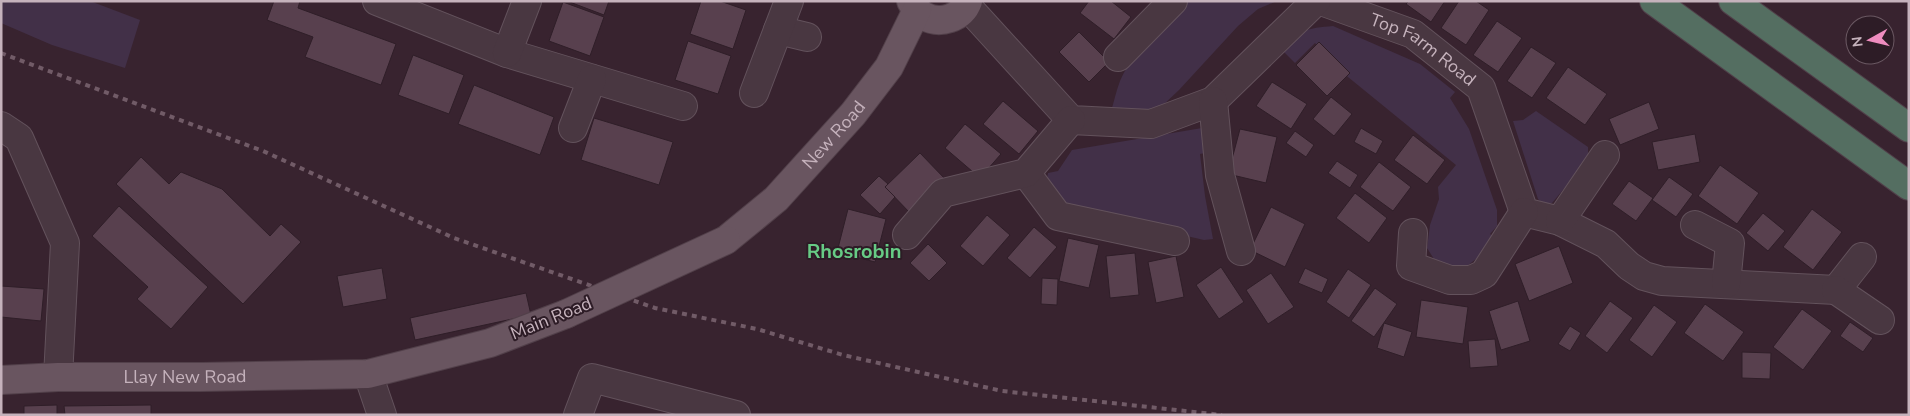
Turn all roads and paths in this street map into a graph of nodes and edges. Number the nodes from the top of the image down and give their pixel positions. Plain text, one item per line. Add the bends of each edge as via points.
1 (377, 1) edge
2 (527, 1) edge
3 (789, 1) edge
4 (1173, 1) edge
5 (1316, 1) edge
6 (1322, 1) edge
7 (1654, 1) edge
8 (1733, 1) edge
9 (967, 3) edge
10 (914, 6) edge
11 (778, 30) junction
12 (807, 37) dead end
13 (507, 53) junction
14 (1118, 57) dead end
15 (592, 78) junction
16 (754, 93) dead end
17 (1213, 101) junction
18 (683, 106) dead end
19 (1071, 120) junction
20 (1, 126) edge
21 (573, 128) dead end
22 (1909, 128) edge
23 (1605, 155) dead end
24 (1026, 173) junction
25 (1909, 186) edge
26 (1524, 212) junction
27 (1560, 221) junction
28 (1696, 225) dead end
29 (1414, 233) dead end
30 (907, 235) dead end
31 (726, 240) joint
32 (1175, 240) dead end
33 (1241, 251) dead end
34 (1862, 256) dead end
35 (1726, 284) junction
36 (1836, 290) junction
37 (1880, 320) dead end
38 (368, 374) junction
39 (58, 377) junction
40 (1, 380) edge
41 (382, 415) edge
42 (578, 415) edge
43 (736, 415) edge

1 - 13 street
2 - 13 street
3 - 11 street
4 - 14 street
5 - 17 street
6 - 26 street, Top Farm Road via 1413,34 1481,88
7 - 25 highway
8 - 22 highway
9 - 10 main road, New Road via 960,13 943,20 924,16
9 - 19 street
10 - 31 main road, New Road via 889,67 853,114 776,199
11 - 12 street
11 - 16 street
13 - 15 street
15 - 18 street
15 - 21 street
17 - 19 street via 1151,124
17 - 33 street via 1220,175
19 - 24 street
20 - 39 street via 19,138 64,243
23 - 27 street
24 - 30 street via 943,193
24 - 32 street via 1058,216
26 - 27 street
26 - 29 street via 1484,274 1470,280 1450,280 1403,269
27 - 35 street via 1606,244 1644,276 1662,281
28 - 35 street via 1730,244
31 - 38 main road, Main Road, bridge via 566,314 490,343
34 - 36 street
35 - 36 street
36 - 37 street
38 - 39 main road, Llay New Road
38 - 41 street
39 - 40 main road, Llay New Road
42 - 43 street via 592,378

